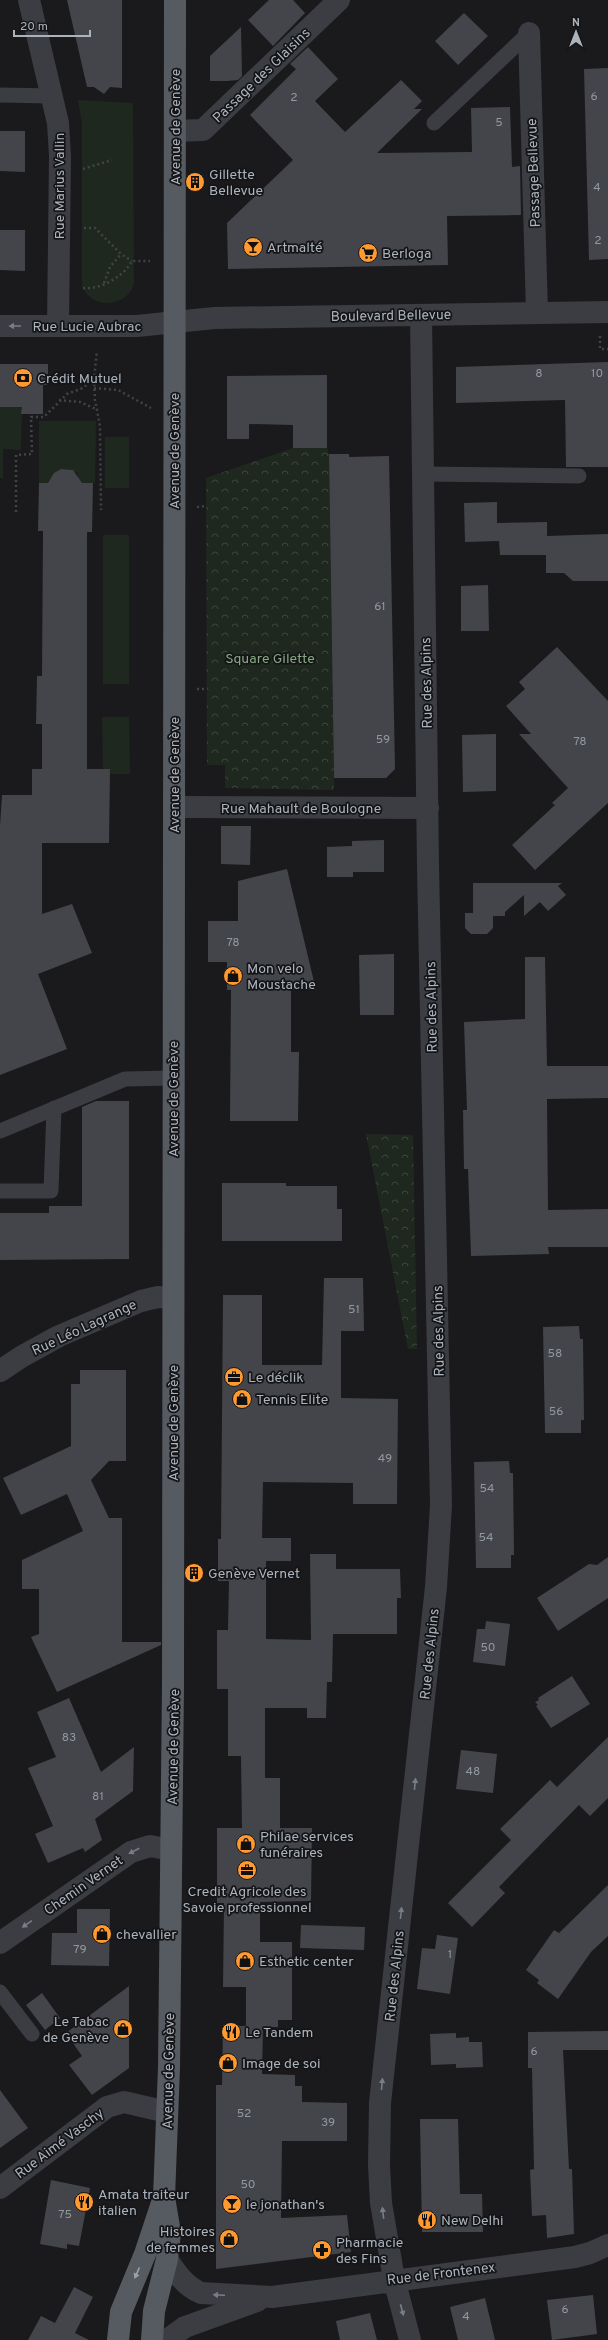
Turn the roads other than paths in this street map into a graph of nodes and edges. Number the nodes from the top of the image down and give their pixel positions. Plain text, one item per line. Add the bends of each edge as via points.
1 (30, 0) edge
2 (175, 0) edge
3 (339, 0) edge
4 (529, 33) joint
5 (0, 95) edge
6 (52, 96) junction
7 (434, 123) dead end
8 (175, 131) junction
9 (608, 312) edge
10 (538, 313) junction
11 (421, 315) junction
12 (174, 324) junction
13 (0, 326) edge
14 (58, 326) junction
15 (423, 474) junction
16 (579, 476) dead end
17 (174, 807) junction
18 (428, 808) junction
19 (173, 1078) junction
20 (54, 1108) junction
21 (0, 1132) edge
22 (0, 1191) edge
23 (173, 1298) junction
24 (0, 1371) edge
25 (171, 1850) junction
26 (0, 1943) edge
27 (0, 1992) edge
28 (32, 2034) dead end
29 (167, 2112) junction
30 (0, 2188) edge
31 (164, 2197) junction
32 (608, 2245) edge
33 (167, 2259) junction
34 (394, 2279) junction
35 (272, 2297) junction
36 (194, 2330) edge
37 (118, 2340) edge
38 (152, 2340) edge
39 (167, 2340) edge
40 (410, 2340) edge

1 - 6 street, Rue Marius Vallin
2 - 8 main road, Avenue de Genève
3 - 8 street, Passage des Glaisins via 203,130
4 - 7 lane
4 - 10 street, Passage Bellevue
5 - 6 lane
6 - 14 street, Rue Marius Vallin via 58,123 60,156
8 - 12 main road, Avenue de Genève
9 - 10 street, Boulevard Bellevue
10 - 11 street, Boulevard Bellevue
11 - 12 street, Boulevard Bellevue via 214,318
11 - 15 street, Rue des Alpins
12 - 14 street, Rue Lucie Aubrac
12 - 17 main road, Avenue de Genève
14 -> 13 street, Rue Lucie Aubrac
15 - 16 lane
15 - 18 street, Rue des Alpins
17 - 18 street, Rue Mahault de Boulogne
17 - 19 main road, Avenue de Genève
34 -> 18 street, Rue des Alpins via 386,2241 380,2186 380,2103 435,1601 440,1518
19 - 20 lane via 125,1079
19 - 23 main road, Avenue de Genève
20 - 21 lane
20 - 22 lane via 51,1191
23 - 24 street, Rue Léo Lagrange via 158,1297 142,1301 59,1336
23 - 25 main road, Avenue de Genève via 174,1625
25 -> 26 street, Chemin Vernet via 150,1846 131,1852
25 - 29 main road, Avenue de Genève
27 - 28 lane
29 - 30 street, Rue Aimé Vaschy via 124,2102 107,2107
29 - 31 main road, Avenue de Genève
31 - 33 main road, Avenue de Genève via 170,2233
31 -> 37 main road, Avenue de Genève via 145,2254 121,2312
32 - 34 street, Rue de Frontenex via 575,2257
35 -> 33 street, Rue de Frontenex via 201,2293 184,2282
33 - 38 main road, Avenue de Genève via 154,2311
34 - 35 street, Rue de Frontenex
34 -> 40 street, Rue des Alpins
35 - 36 street, Rue de Frontenex
36 - 39 street, Rue de Frontenex via 185,2326

